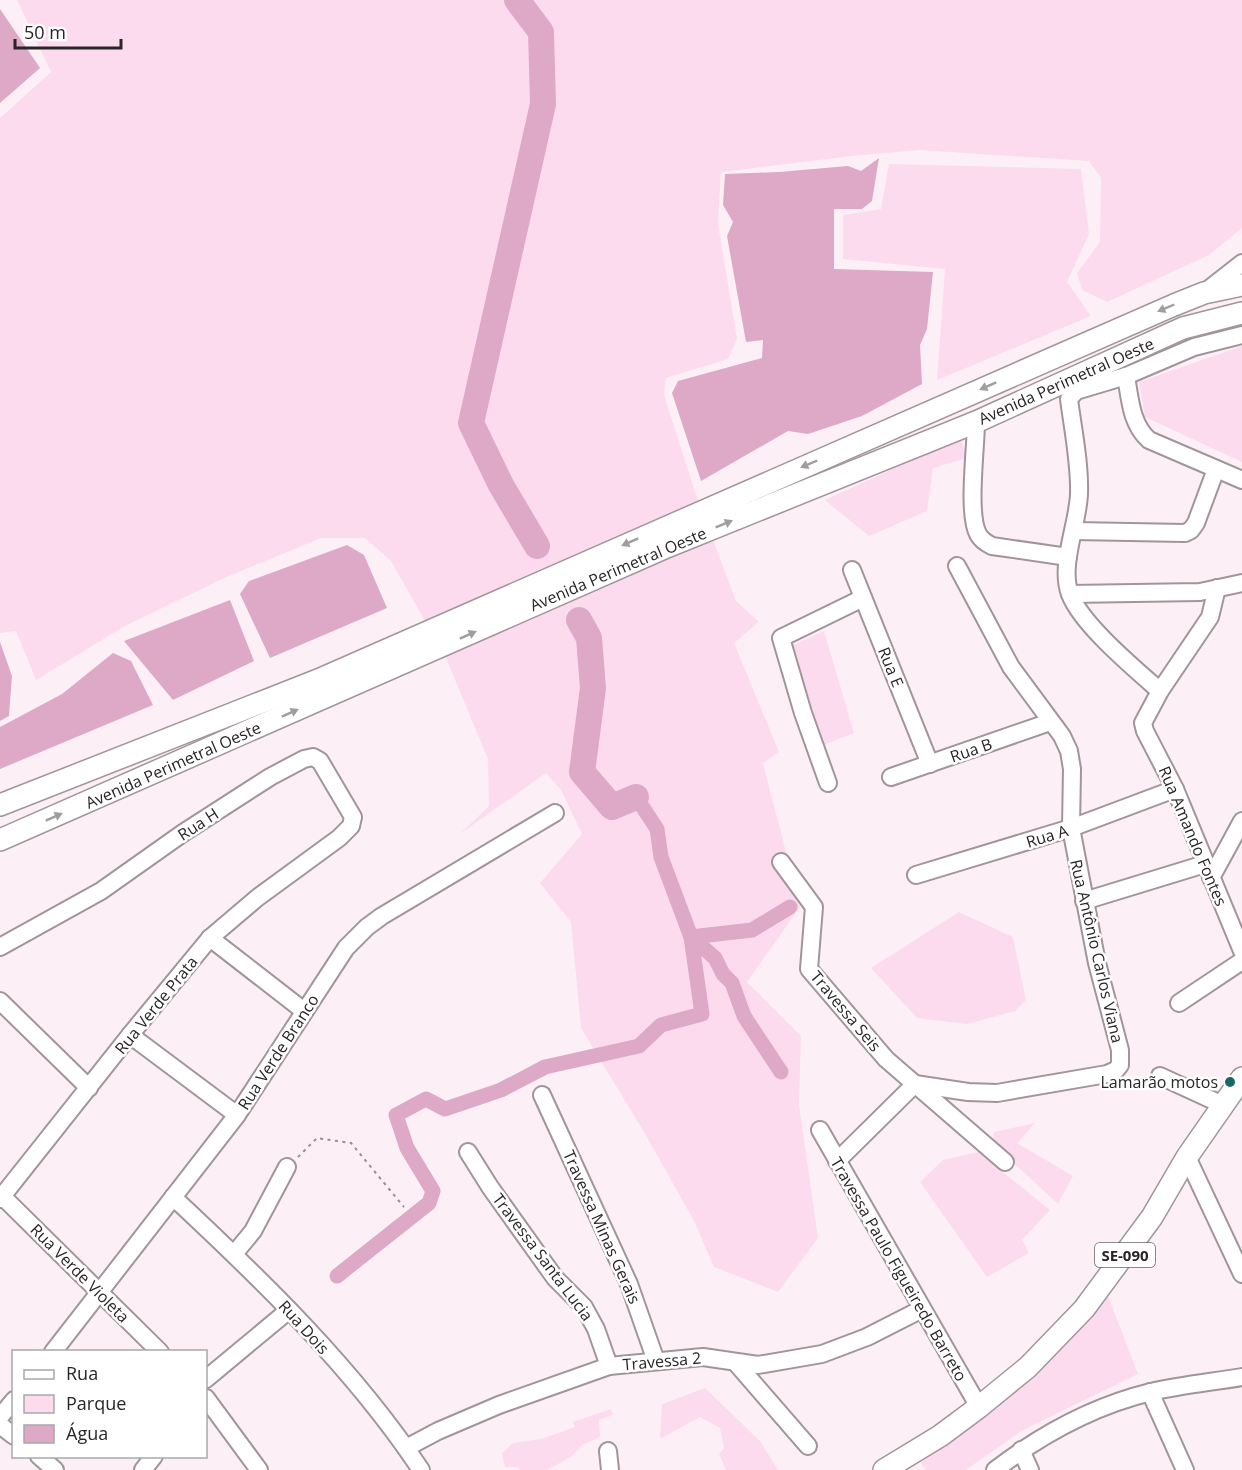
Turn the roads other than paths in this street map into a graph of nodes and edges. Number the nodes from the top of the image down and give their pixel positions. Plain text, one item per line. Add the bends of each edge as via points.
1 (1242, 263) edge
2 (1242, 285) edge
3 (1204, 293) junction
4 (1242, 313) edge
5 (1242, 335) edge
6 (1126, 376) junction
7 (976, 422) junction
8 (1216, 469) junction
9 (1242, 480) edge
10 (1074, 531) junction
11 (1068, 557) junction
12 (957, 566) dead end
13 (852, 570) dead end
14 (1242, 583) edge
15 (1217, 588) junction
16 (1070, 594) junction
17 (863, 598) junction
18 (1160, 691) junction
19 (1050, 722) junction
20 (930, 764) junction
21 (891, 777) dead end
22 (828, 783) dead end
23 (1175, 789) junction
24 (0, 805) edge
25 (555, 813) dead end
26 (1242, 821) edge
27 (1071, 828) junction
28 (339, 838) joint
29 (0, 840) edge
30 (781, 862) dead end
31 (1208, 871) junction
32 (916, 875) dead end
33 (1084, 901) junction
34 (210, 938) junction
35 (0, 947) edge
36 (1242, 951) edge
37 (1242, 961) edge
38 (0, 1001) edge
39 (1179, 1003) dead end
40 (304, 1011) junction
41 (130, 1035) junction
42 (1160, 1076) dead end
43 (1242, 1078) edge
44 (915, 1084) junction
45 (89, 1088) junction
46 (542, 1095) dead end
47 (1223, 1105) junction
48 (237, 1115) junction
49 (820, 1130) dead end
50 (468, 1152) dead end
51 (1187, 1157) junction
52 (837, 1161) junction
53 (1005, 1162) dead end
54 (287, 1167) road end
55 (1, 1196) edge
56 (174, 1197) junction
57 (234, 1254) junction
58 (1242, 1274) edge
59 (101, 1293) junction
60 (922, 1309) junction
61 (289, 1310) junction
62 (55, 1350) edge
63 (158, 1350) edge
64 (656, 1361) junction
65 (736, 1363) junction
66 (609, 1366) junction
67 (1242, 1377) edge
68 (207, 1378) edge
69 (1150, 1392) junction
70 (207, 1400) edge
71 (12, 1402) edge
72 (979, 1407) junction
73 (0, 1417) edge
74 (0, 1425) edge
75 (12, 1434) edge
76 (808, 1446) dead end
77 (406, 1448) junction
78 (1022, 1450) junction
79 (608, 1451) dead end
80 (41, 1458) edge
81 (152, 1458) edge
82 (895, 1467) edge
83 (56, 1470) edge
84 (143, 1470) edge
85 (259, 1470) edge
86 (421, 1470) edge
87 (610, 1470) edge
88 (995, 1470) edge
89 (1030, 1470) edge
90 (1185, 1470) edge

1 - 3 street
2 - 3 main road, Avenida Perimetral Oeste
3 -> 24 main road, Avenida Perimetral Oeste via 318,680
4 - 7 main road, Avenida Perimetral Oeste via 1183,328
5 - 6 street via 1194,347
6 - 8 street via 1140,431 1149,440
6 - 10 street via 1076,391 1069,399 1079,488
7 - 11 street via 972,495 977,534 992,546
29 -> 7 main road, Avenida Perimetral Oeste via 669,546
8 - 9 street
8 - 10 street via 1196,523 1185,533
10 - 11 street
11 - 16 street
12 - 19 street, Rua Antônio Carlos Viana via 1011,667
13 - 17 street, Rua E
14 - 15 street
15 - 16 street via 1200,592
15 - 18 street via 1210,617
16 - 18 street via 1099,634
17 - 20 street, Rua E
17 - 22 street via 782,638
18 - 23 street, Rua Amando Fontes via 1143,723
19 - 20 street, Rua B
19 - 27 street, Rua Antônio Carlos Viana via 1066,743 1071,761
20 - 21 street, Rua B
23 - 27 street, Rua A
23 - 31 street, Rua Amando Fontes
25 - 40 street, Rua Verde Branco via 367,927 346,948
26 - 31 street
27 - 32 street, Rua A
27 - 33 street, Rua Antônio Carlos Viana
28 - 34 street, Rua Verde Prata via 256,898
28 - 35 street, Rua H via 353,822 352,817 320,761 313,757 304,759 270,777 101,891
30 - 44 street, Travessa Seis via 814,907 809,969 869,1041
31 - 33 street
31 - 36 street, Rua Amando Fontes
33 - 44 street, Rua Antônio Carlos Viana via 1120,1050 1120,1065 1107,1074 997,1093
34 - 40 street
34 - 41 street, Rua Verde Prata
37 - 39 street
38 - 45 street
40 - 48 street, Rua Verde Branco
41 - 45 street, Rua Verde Prata
41 - 48 street
42 - 47 street
43 - 47 main road, SE-090
44 - 52 street
44 - 53 street, Travessa Seis
45 - 55 street, Rua Verde Prata
46 - 64 street, Travessa Minas Gerais via 629,1284
47 - 51 main road, SE-090
48 - 56 street, Rua Verde Branco
49 - 52 street, Travessa Paulo Figueiredo Barreto
50 - 66 street, Travessa Santa Lucia via 555,1278 584,1307
51 - 58 street
51 - 72 main road, SE-090 via 1152,1217 1084,1309 1028,1367
52 - 60 street, Travessa Paulo Figueiredo Barreto
54 - 57 street via 252,1231
55 - 59 street, Rua Verde Violeta
56 - 57 street, Rua Dois
56 - 59 street, Rua Verde Branco
57 - 61 street, Rua Dois
59 - 62 street, Rua Verde Branco
59 - 63 street, Rua Verde Violeta
60 - 65 street, Travessa 2 via 822,1354 758,1365
60 - 72 street, Travessa Paulo Figueiredo Barreto
61 - 68 street
61 - 77 street, Rua Dois
64 - 65 street, Travessa 2 via 712,1357
64 - 66 street, Travessa 2
65 - 76 street
66 - 77 street, Travessa 2 via 499,1405
67 - 69 street
69 - 78 street via 1078,1417
69 - 90 street
70 - 85 street
71 - 73 street
72 - 82 main road, SE-090
74 - 75 street
77 - 86 street, Rua Dois
78 - 88 street
78 - 89 street
79 - 87 street
80 - 83 street
81 - 84 street

